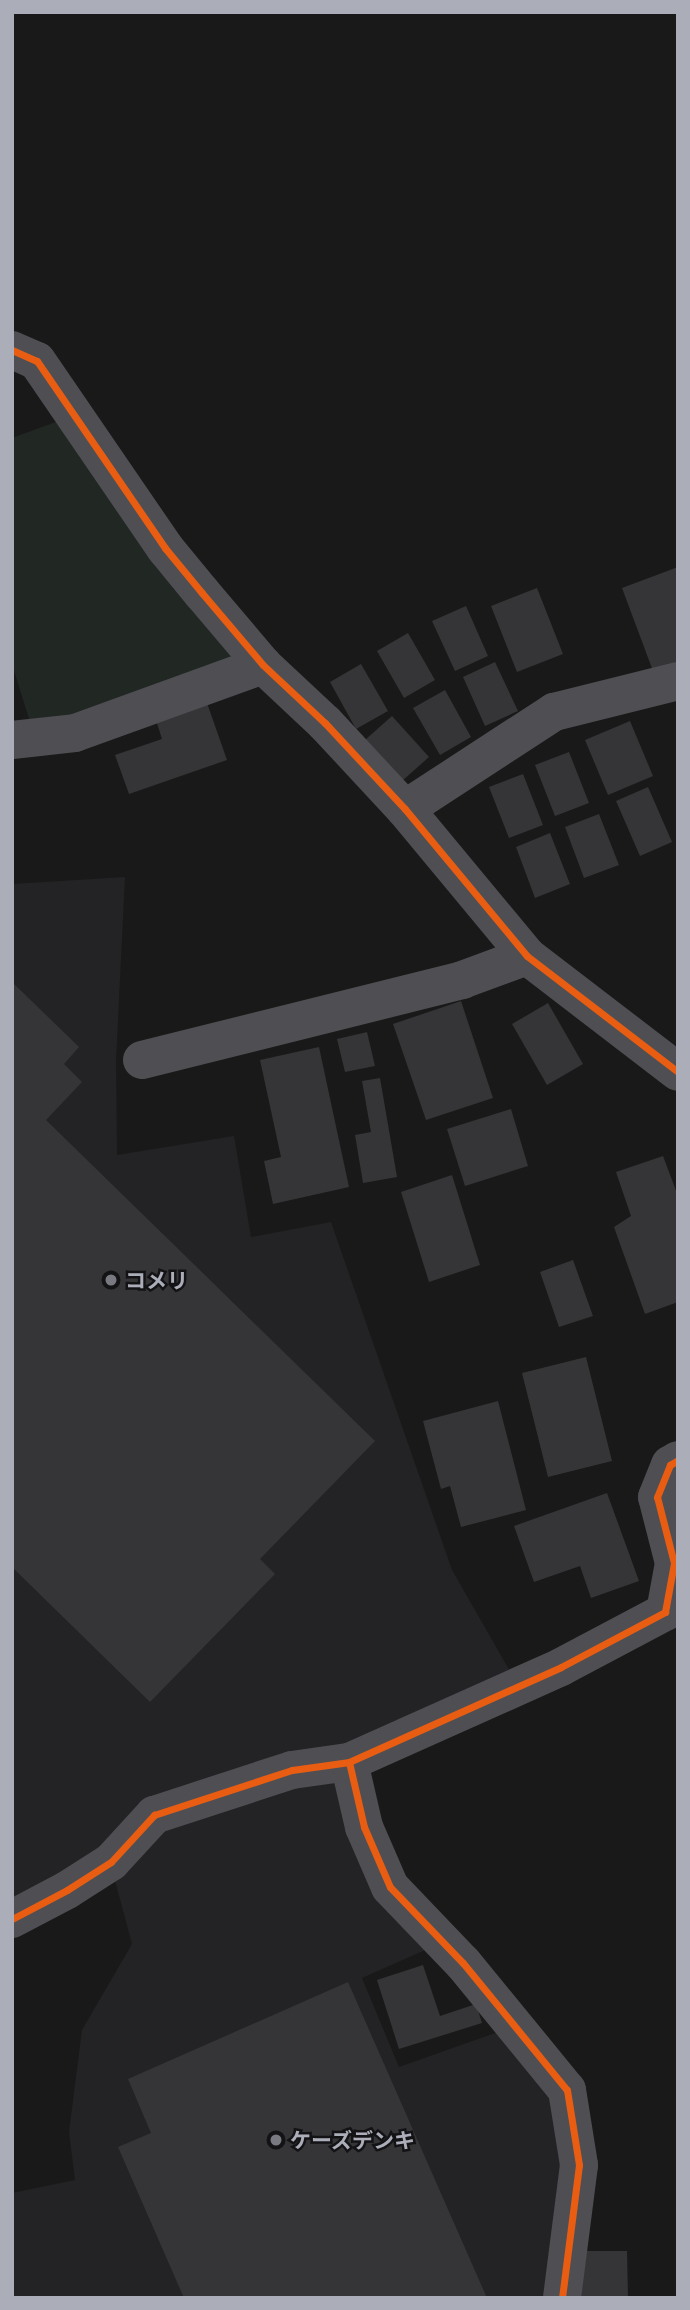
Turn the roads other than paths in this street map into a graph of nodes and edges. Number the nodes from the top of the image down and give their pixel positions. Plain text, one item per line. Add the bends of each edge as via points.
1 (12, 350) edge
2 (263, 665) junction
3 (678, 681) edge
4 (12, 740) edge
5 (404, 809) junction
6 (527, 956) junction
7 (142, 1059) dead end
8 (678, 1072) edge
9 (678, 1460) edge
10 (349, 1762) junction
11 (12, 1919) edge
12 (562, 2298) edge

1 - 2 street via 37,361 165,548
2 - 4 street via 75,733
2 - 5 street via 325,723
3 - 5 street via 554,712
5 - 6 street
6 - 7 street via 462,980
6 - 8 street
9 - 10 street via 670,1465 657,1497 674,1563 666,1612 561,1667
10 - 11 street via 292,1770 154,1815 111,1862
10 - 12 street via 364,1827 390,1887 463,1963 567,2090 579,2165

